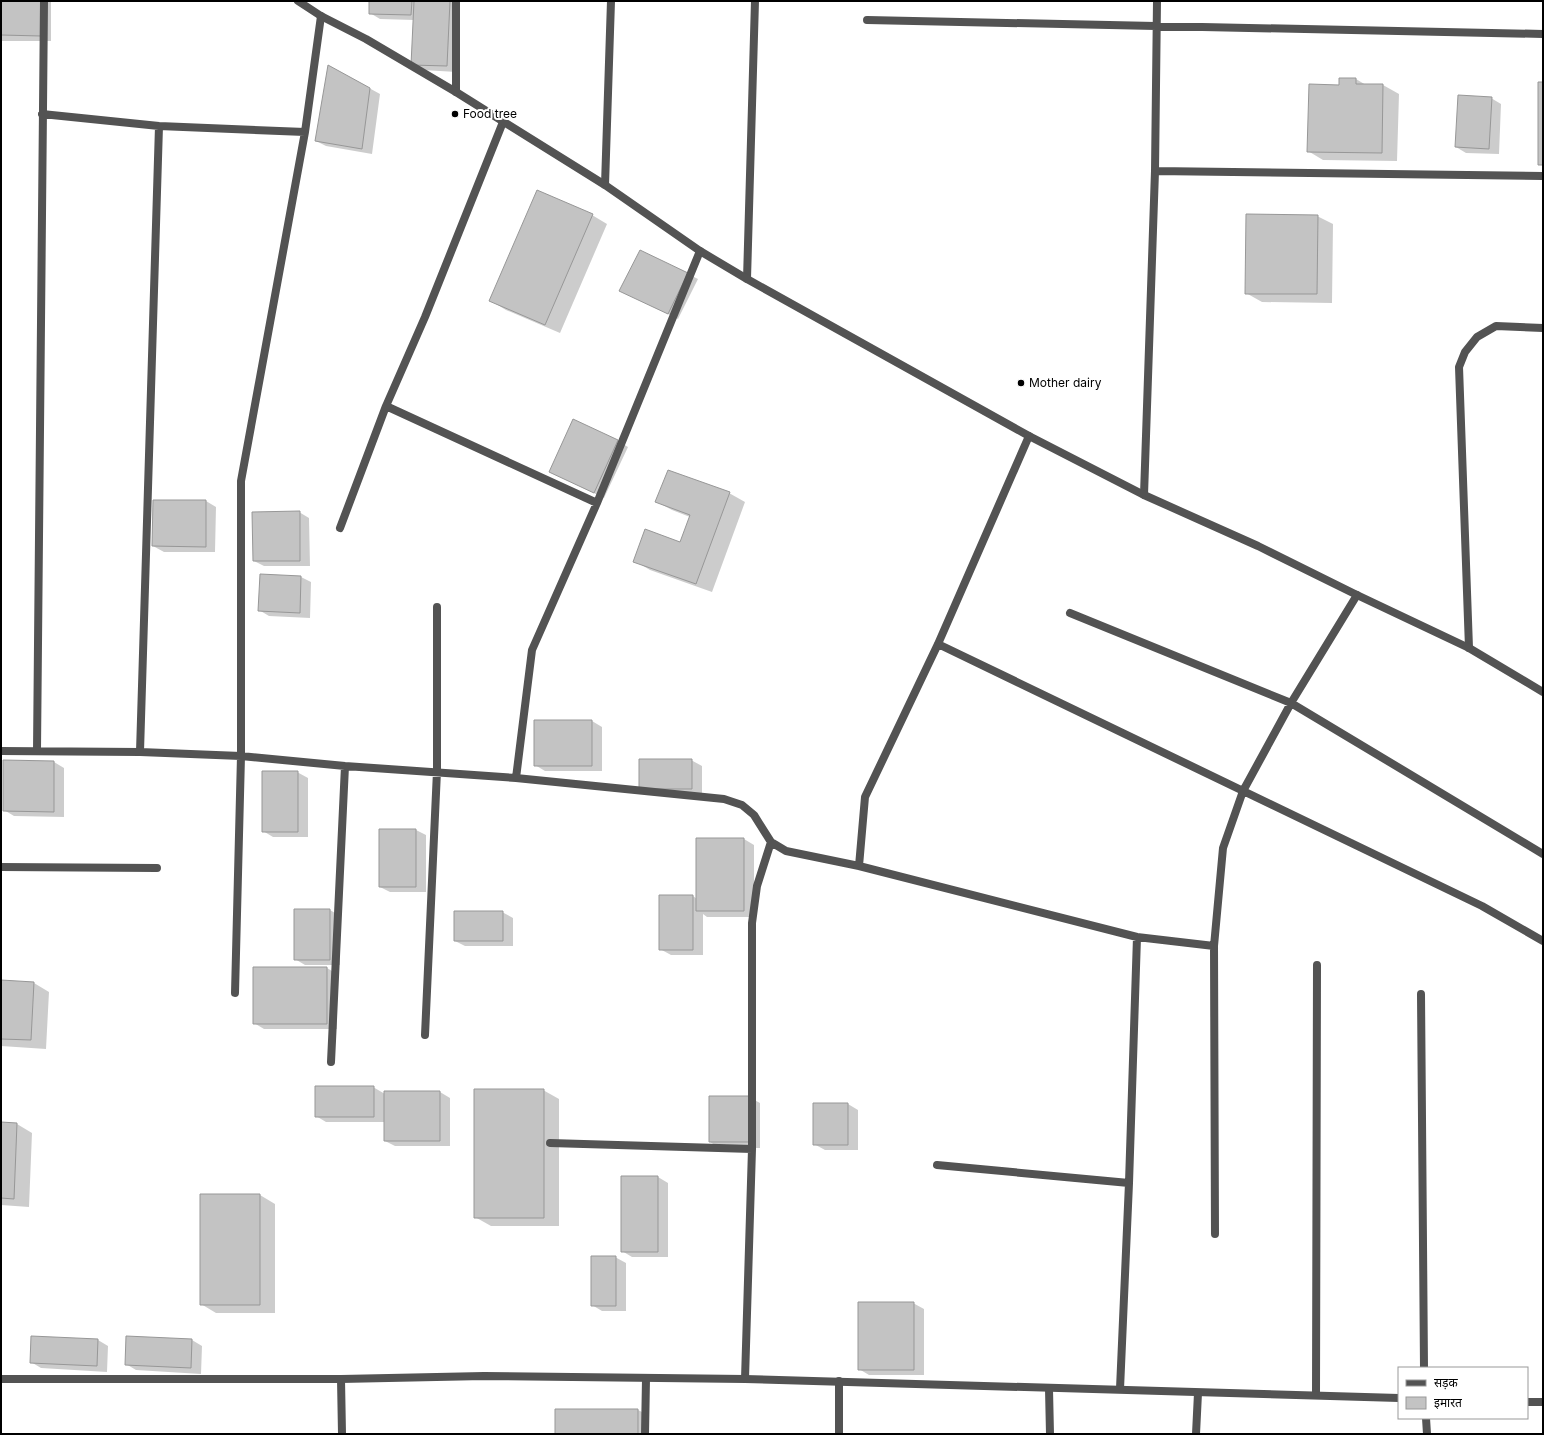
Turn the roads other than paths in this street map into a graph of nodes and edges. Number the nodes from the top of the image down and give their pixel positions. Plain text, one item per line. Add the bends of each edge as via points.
1 (44, 1) edge
2 (298, 1) edge
3 (456, 1) edge
4 (611, 1) edge
5 (755, 1) edge
6 (1158, 1) edge
7 (321, 16) junction
8 (866, 20) dead end
9 (1156, 26) junction
10 (1543, 34) edge
11 (456, 92) junction
12 (42, 114) junction
13 (503, 122) junction
14 (159, 126) junction
15 (305, 132) junction
16 (1155, 171) junction
17 (1543, 176) edge
18 (605, 185) junction
19 (700, 251) junction
20 (748, 279) junction
21 (1543, 328) edge
22 (386, 406) junction
23 (1029, 436) junction
24 (1144, 495) junction
25 (597, 502) junction
26 (340, 528) dead end
27 (1357, 595) junction
28 (437, 607) dead end
29 (1070, 613) dead end
30 (938, 644) junction
31 (1469, 648) junction
32 (1543, 692) edge
33 (1291, 703) junction
34 (1, 750) edge
35 (37, 751) junction
36 (140, 752) junction
37 (240, 756) junction
38 (345, 766) junction
39 (437, 772) junction
40 (516, 778) junction
41 (1243, 791) junction
42 (771, 842) junction
43 (1543, 854) edge
44 (859, 866) junction
45 (1, 867) edge
46 (157, 868) dead end
47 (1137, 936) junction
48 (1543, 941) edge
49 (1214, 946) junction
50 (1317, 965) dead end
51 (235, 993) dead end
52 (1421, 994) dead end
53 (425, 1035) dead end
54 (331, 1062) dead end
55 (550, 1143) dead end
56 (752, 1149) junction
57 (937, 1165) dead end
58 (1129, 1183) junction
59 (1215, 1234) dead end
60 (1424, 1367) edge
61 (1, 1379) edge
62 (341, 1379) junction
63 (646, 1379) junction
64 (745, 1379) junction
65 (839, 1381) junction
66 (1049, 1388) junction
67 (1120, 1389) junction
68 (1198, 1393) junction
69 (1316, 1395) junction
70 (1398, 1398) edge
71 (1528, 1402) edge
72 (1543, 1402) edge
73 (1426, 1419) edge
74 (342, 1434) edge
75 (645, 1434) edge
76 (839, 1434) edge
77 (1050, 1434) edge
78 (1196, 1434) edge
79 (1427, 1434) edge

1 - 12 street
2 - 7 street
3 - 11 street
4 - 18 street
5 - 20 street
6 - 9 street
7 - 11 street via 366,39
7 - 15 street
8 - 9 street
9 - 10 street
9 - 16 street
11 - 13 street
12 - 14 street
12 - 35 street
13 - 18 street
13 - 22 street via 425,317
14 - 15 street
14 - 36 street
15 - 37 street via 241,482
16 - 17 street
16 - 24 street
18 - 19 street
19 - 20 street
19 - 25 street
20 - 23 street
21 - 31 street via 1496,326 1478,338 1465,352 1459,367
22 - 25 street
22 - 26 street
23 - 24 street
23 - 30 street
24 - 27 street via 1258,546
25 - 40 street via 532,650
27 - 31 street
27 - 33 street
28 - 39 street
29 - 33 street
30 - 41 street
30 - 44 street via 865,797
31 - 32 street
33 - 41 street
33 - 43 street
34 - 35 street
35 - 36 street
36 - 37 street
37 - 38 street
37 - 51 street
38 - 39 street
38 - 54 street
39 - 40 street
39 - 53 street
40 - 42 street via 724,799 742,805 754,815
41 - 48 street via 1482,906
41 - 49 street via 1223,848
42 - 44 street via 786,851
42 - 56 street via 757,886 752,923
44 - 47 street
45 - 46 street
47 - 49 street
47 - 58 street
49 - 59 street
50 - 69 street
52 - 60 street
55 - 56 street
56 - 64 street
57 - 58 street
58 - 67 street
61 - 62 street
62 - 63 street via 484,1376
62 - 74 street
63 - 64 street
63 - 75 street
64 - 65 street
65 - 66 street
65 - 76 street
66 - 67 street
66 - 77 street
67 - 68 street
68 - 69 street
68 - 78 street
69 - 70 street
71 - 72 street
73 - 79 street

